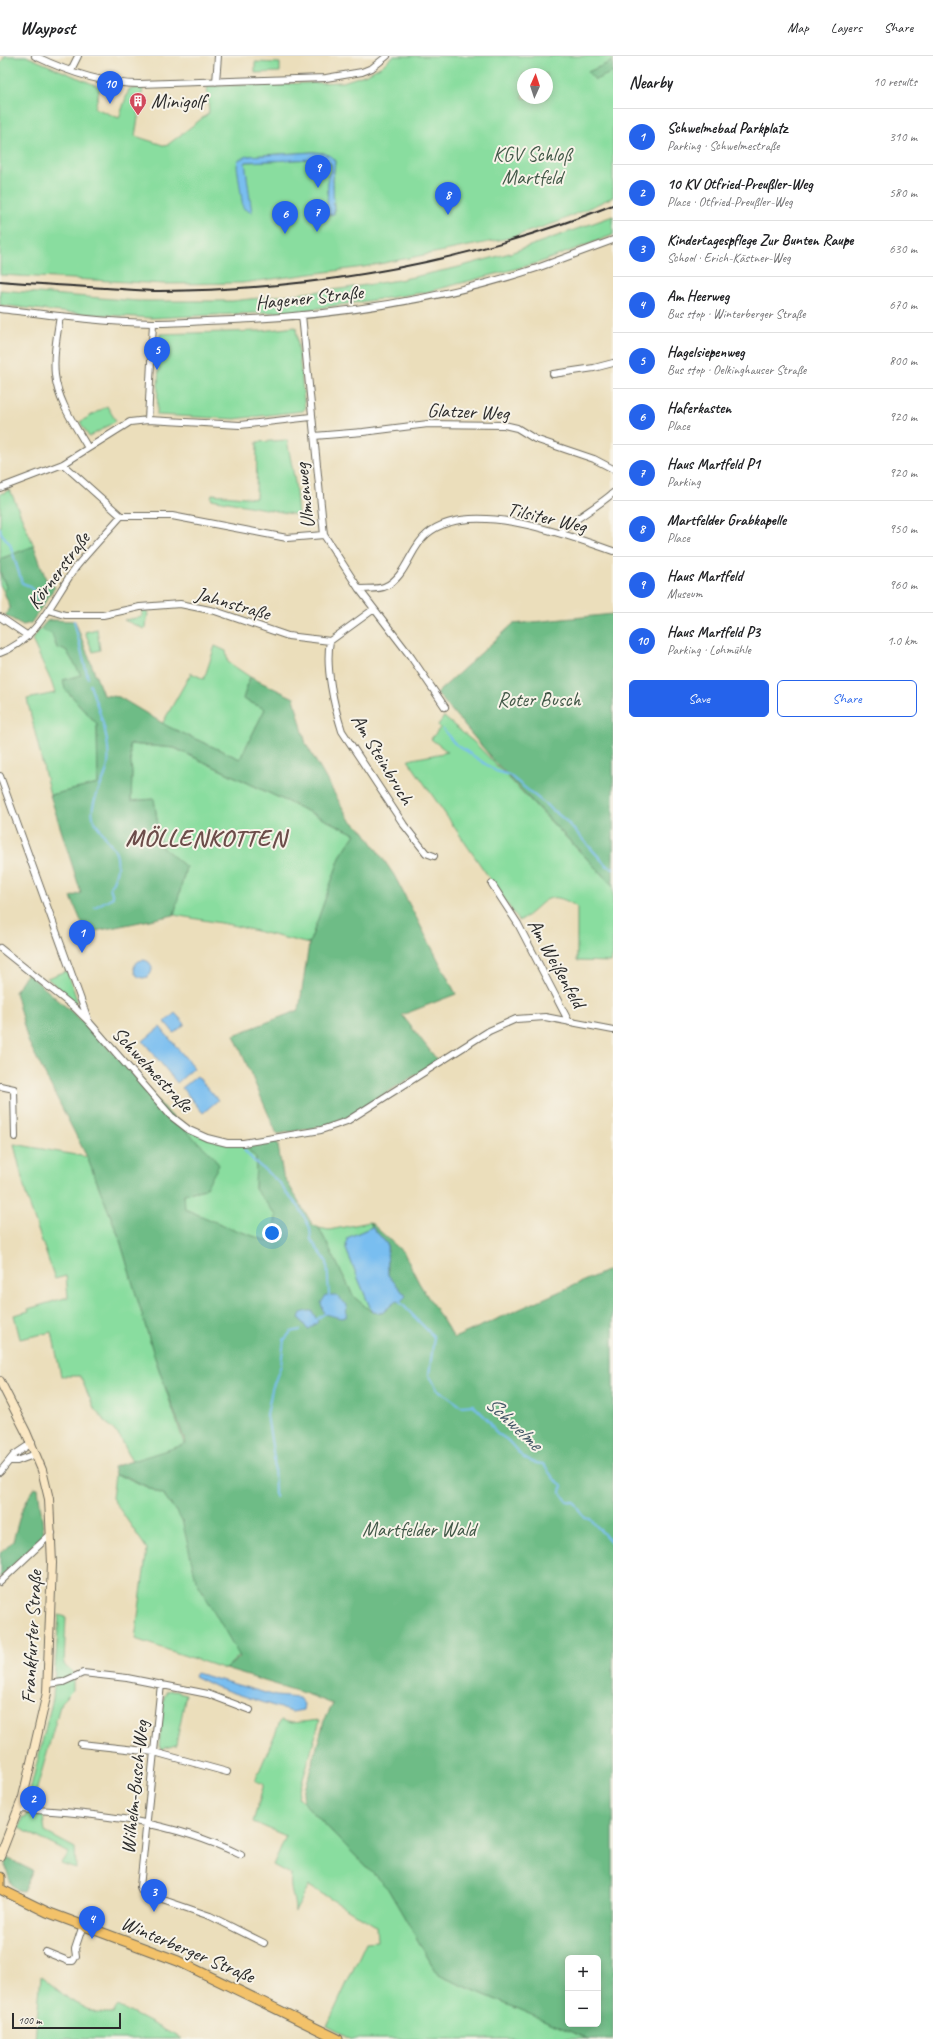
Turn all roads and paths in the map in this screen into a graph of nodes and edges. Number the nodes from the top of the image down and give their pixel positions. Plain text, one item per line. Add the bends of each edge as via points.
1 (35, 56) edge
2 (78, 56) edge
3 (218, 56) edge
4 (388, 56) edge
5 (71, 70) junction
6 (216, 82) junction
7 (613, 240) edge
8 (0, 309) edge
9 (302, 315) junction
10 (60, 316) junction
11 (153, 323) junction
12 (613, 363) edge
13 (553, 374) dead end
14 (311, 417) junction
15 (148, 420) junction
16 (314, 436) junction
17 (88, 448) junction
18 (63, 464) junction
19 (613, 469) edge
20 (0, 488) edge
21 (613, 493) edge
22 (121, 516) junction
23 (560, 533) junction
24 (324, 535) junction
25 (613, 551) edge
26 (359, 589) junction
27 (374, 609) junction
28 (49, 610) junction
29 (0, 617) edge
30 (28, 636) junction
31 (330, 641) junction
32 (0, 653) edge
33 (445, 707) dead end
34 (0, 776) edge
35 (434, 856) dead end
36 (492, 884) dead end
37 (0, 948) edge
38 (89, 1022) junction
39 (569, 1022) junction
40 (613, 1030) edge
41 (0, 1086) edge
42 (15, 1137) dead end
43 (0, 1381) edge
44 (32, 1443) junction
45 (36, 1454) junction
46 (11, 1461) junction
47 (0, 1472) edge
48 (52, 1533) junction
49 (0, 1582) edge
50 (48, 1684) junction
51 (161, 1684) junction
52 (250, 1710) dead end
53 (81, 1744) dead end
54 (154, 1752) junction
55 (227, 1772) dead end
56 (19, 1809) junction
57 (146, 1823) junction
58 (241, 1855) dead end
59 (0, 1856) edge
60 (0, 1877) edge
61 (0, 1888) edge
62 (83, 1925) junction
63 (264, 1943) dead end
64 (46, 1952) dead end
65 (338, 2039) edge

1 - 5 street
2 - 5 street
3 - 6 street
4 - 6 street via 372,68 344,76
5 - 6 street via 88,78 117,84
7 - 9 street, Hagener Straße via 498,279 391,303
8 - 10 street, Hagener Straße
9 - 11 street, Hagener Straße
9 - 14 street, Ulmenweg
10 - 11 street, Hagener Straße
10 - 17 street via 54,365 57,388 67,412
11 - 15 street
12 - 13 street
14 - 15 street via 240,425
14 - 16 street, Ulmenweg
15 - 17 street via 130,422
16 - 19 street, Glatzer Weg via 428,424 504,425 517,428 535,440 594,459
16 - 24 street, Ulmenweg
17 - 18 street
18 - 20 street
18 - 22 street
21 - 23 street via 598,506 570,522
22 - 24 street via 172,516 287,538
22 - 28 street, Körnerstraße via 76,568
23 - 25 street, Tilsiter Weg
23 - 26 street, Tilsiter Weg via 508,522 450,522 427,534 416,546 393,583 385,587
24 - 26 street, Ulmenweg
26 - 27 street, Ulmenweg
27 - 31 street
27 - 33 street, Ulmenweg
28 - 30 street, Körnerstraße
28 - 31 street, Jahnstraße via 65,615 103,615 140,607 180,604 215,611 288,636
29 - 30 street
30 - 32 street, Körnerstraße via 14,648
31 - 35 street, Am Steinbruch via 328,658 342,731 404,824 426,853
34 - 38 street, Schwelmestraße
36 - 39 street, Am Weißenfeld via 518,924
37 - 38 street
38 - 39 street, Schwelmestraße via 163,1107 189,1130 227,1143 243,1143 321,1130 347,1121 489,1031 516,1019 545,1017
39 - 40 street, Am Weißenfeld
41 - 42 street via 14,1089
43 - 44 main road, Frankfurter Straße
44 - 45 main road, Frankfurter Straße
44 - 46 street via 18,1452
45 - 46 street
45 - 48 main road, Frankfurter Straße via 49,1499
46 - 47 street
48 - 49 street, Frankfurter Straße
48 - 50 main road, Frankfurter Straße
50 - 51 street via 63,1682 83,1673
50 - 56 main road, Frankfurter Straße via 44,1712
51 - 52 street via 208,1694
51 - 54 street, Wilhelm-Busch-Weg
53 - 54 street
54 - 55 street
54 - 57 street, Wilhelm-Busch-Weg
56 - 57 street via 92,1814
56 - 59 main road, Frankfurter Straße
57 - 58 street via 198,1837
57 - 63 street, Wilhelm-Busch-Weg via 140,1887 143,1893 210,1916
60 - 61 main road, Winterberger Straße
61 - 62 main road, Winterberger Straße via 47,1912
62 - 64 street via 73,1961
62 - 65 main road, Winterberger Straße via 178,1962

